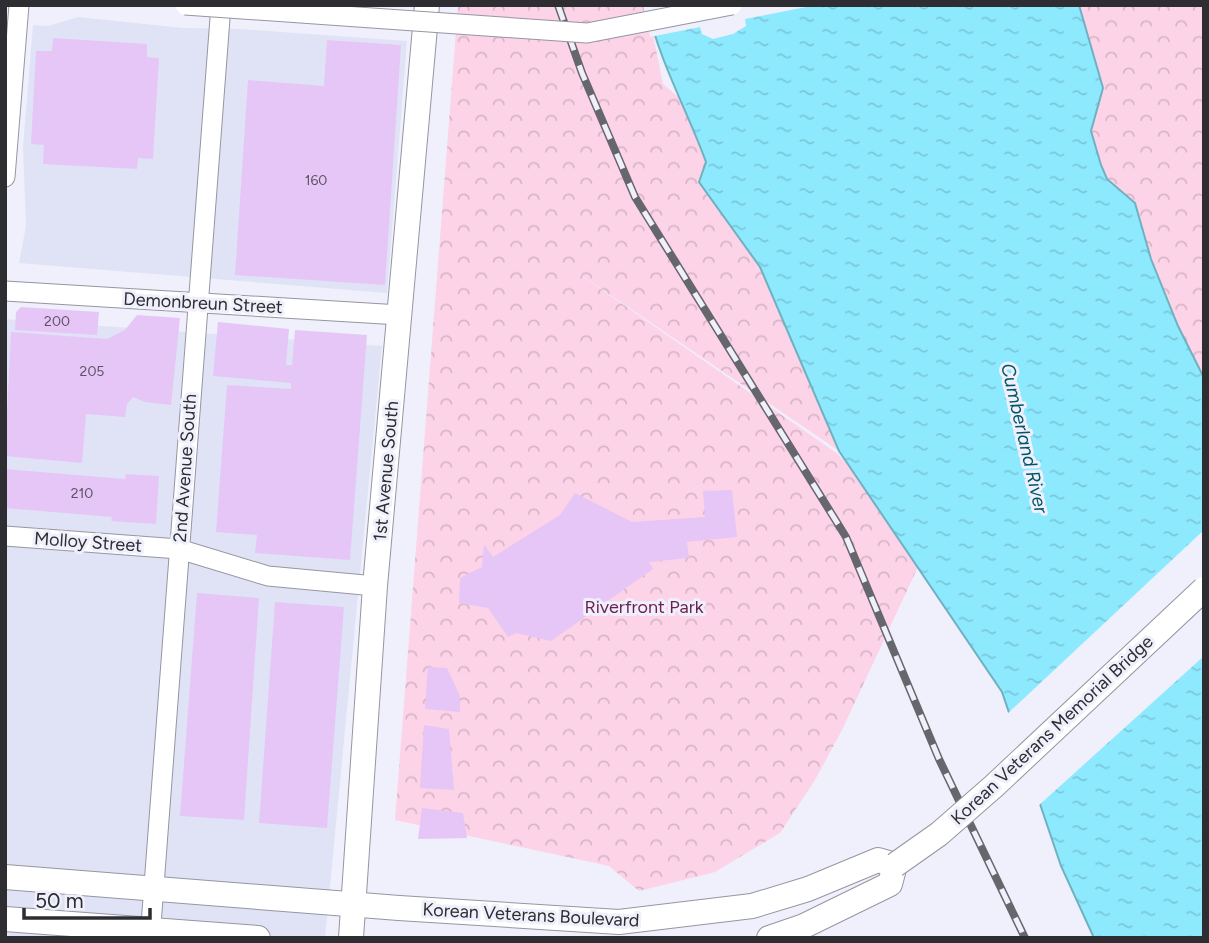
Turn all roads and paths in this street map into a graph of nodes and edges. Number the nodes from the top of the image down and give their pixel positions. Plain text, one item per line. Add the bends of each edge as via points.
1 (19, 5) edge
2 (184, 5) edge
3 (221, 5) edge
4 (427, 5) edge
5 (732, 5) edge
6 (5, 177) edge
7 (5, 291) edge
8 (197, 303) junction
9 (401, 315) junction
10 (5, 536) edge
11 (179, 549) junction
12 (375, 586) junction
13 (1204, 589) edge
14 (895, 865) junction
15 (5, 877) edge
16 (154, 889) junction
17 (354, 904) junction
18 (5, 919) edge
19 (150, 934) edge
20 (258, 938) edge
21 (351, 938) edge
22 (769, 938) edge

1 - 6 street
2 - 5 street, bridge via 587,33
3 - 8 street, 2nd Avenue South
4 - 9 main road, 1st Avenue South
7 - 8 street, Demonbreun Street
8 - 9 street, Demonbreun Street
8 - 11 street, 2nd Avenue South
9 - 12 main road, 1st Avenue South
10 - 11 street, Molloy Street
11 - 12 street, Molloy Street via 268,576
11 - 16 street, 2nd Avenue South
12 - 17 main road, 1st Avenue South
13 - 14 main road, Korean Veterans Memorial Bridge, bridge via 994,786
14 - 17 main road, Korean Veterans Boulevard via 877,860 808,890 752,906 653,920 583,920
14 - 22 main road via 890,884
15 - 16 main road, Korean Veterans Boulevard
16 - 17 main road, Korean Veterans Boulevard
16 - 19 street, 2nd Avenue South
17 - 21 main road, 1st Avenue South
18 - 19 main road
19 - 20 main road

